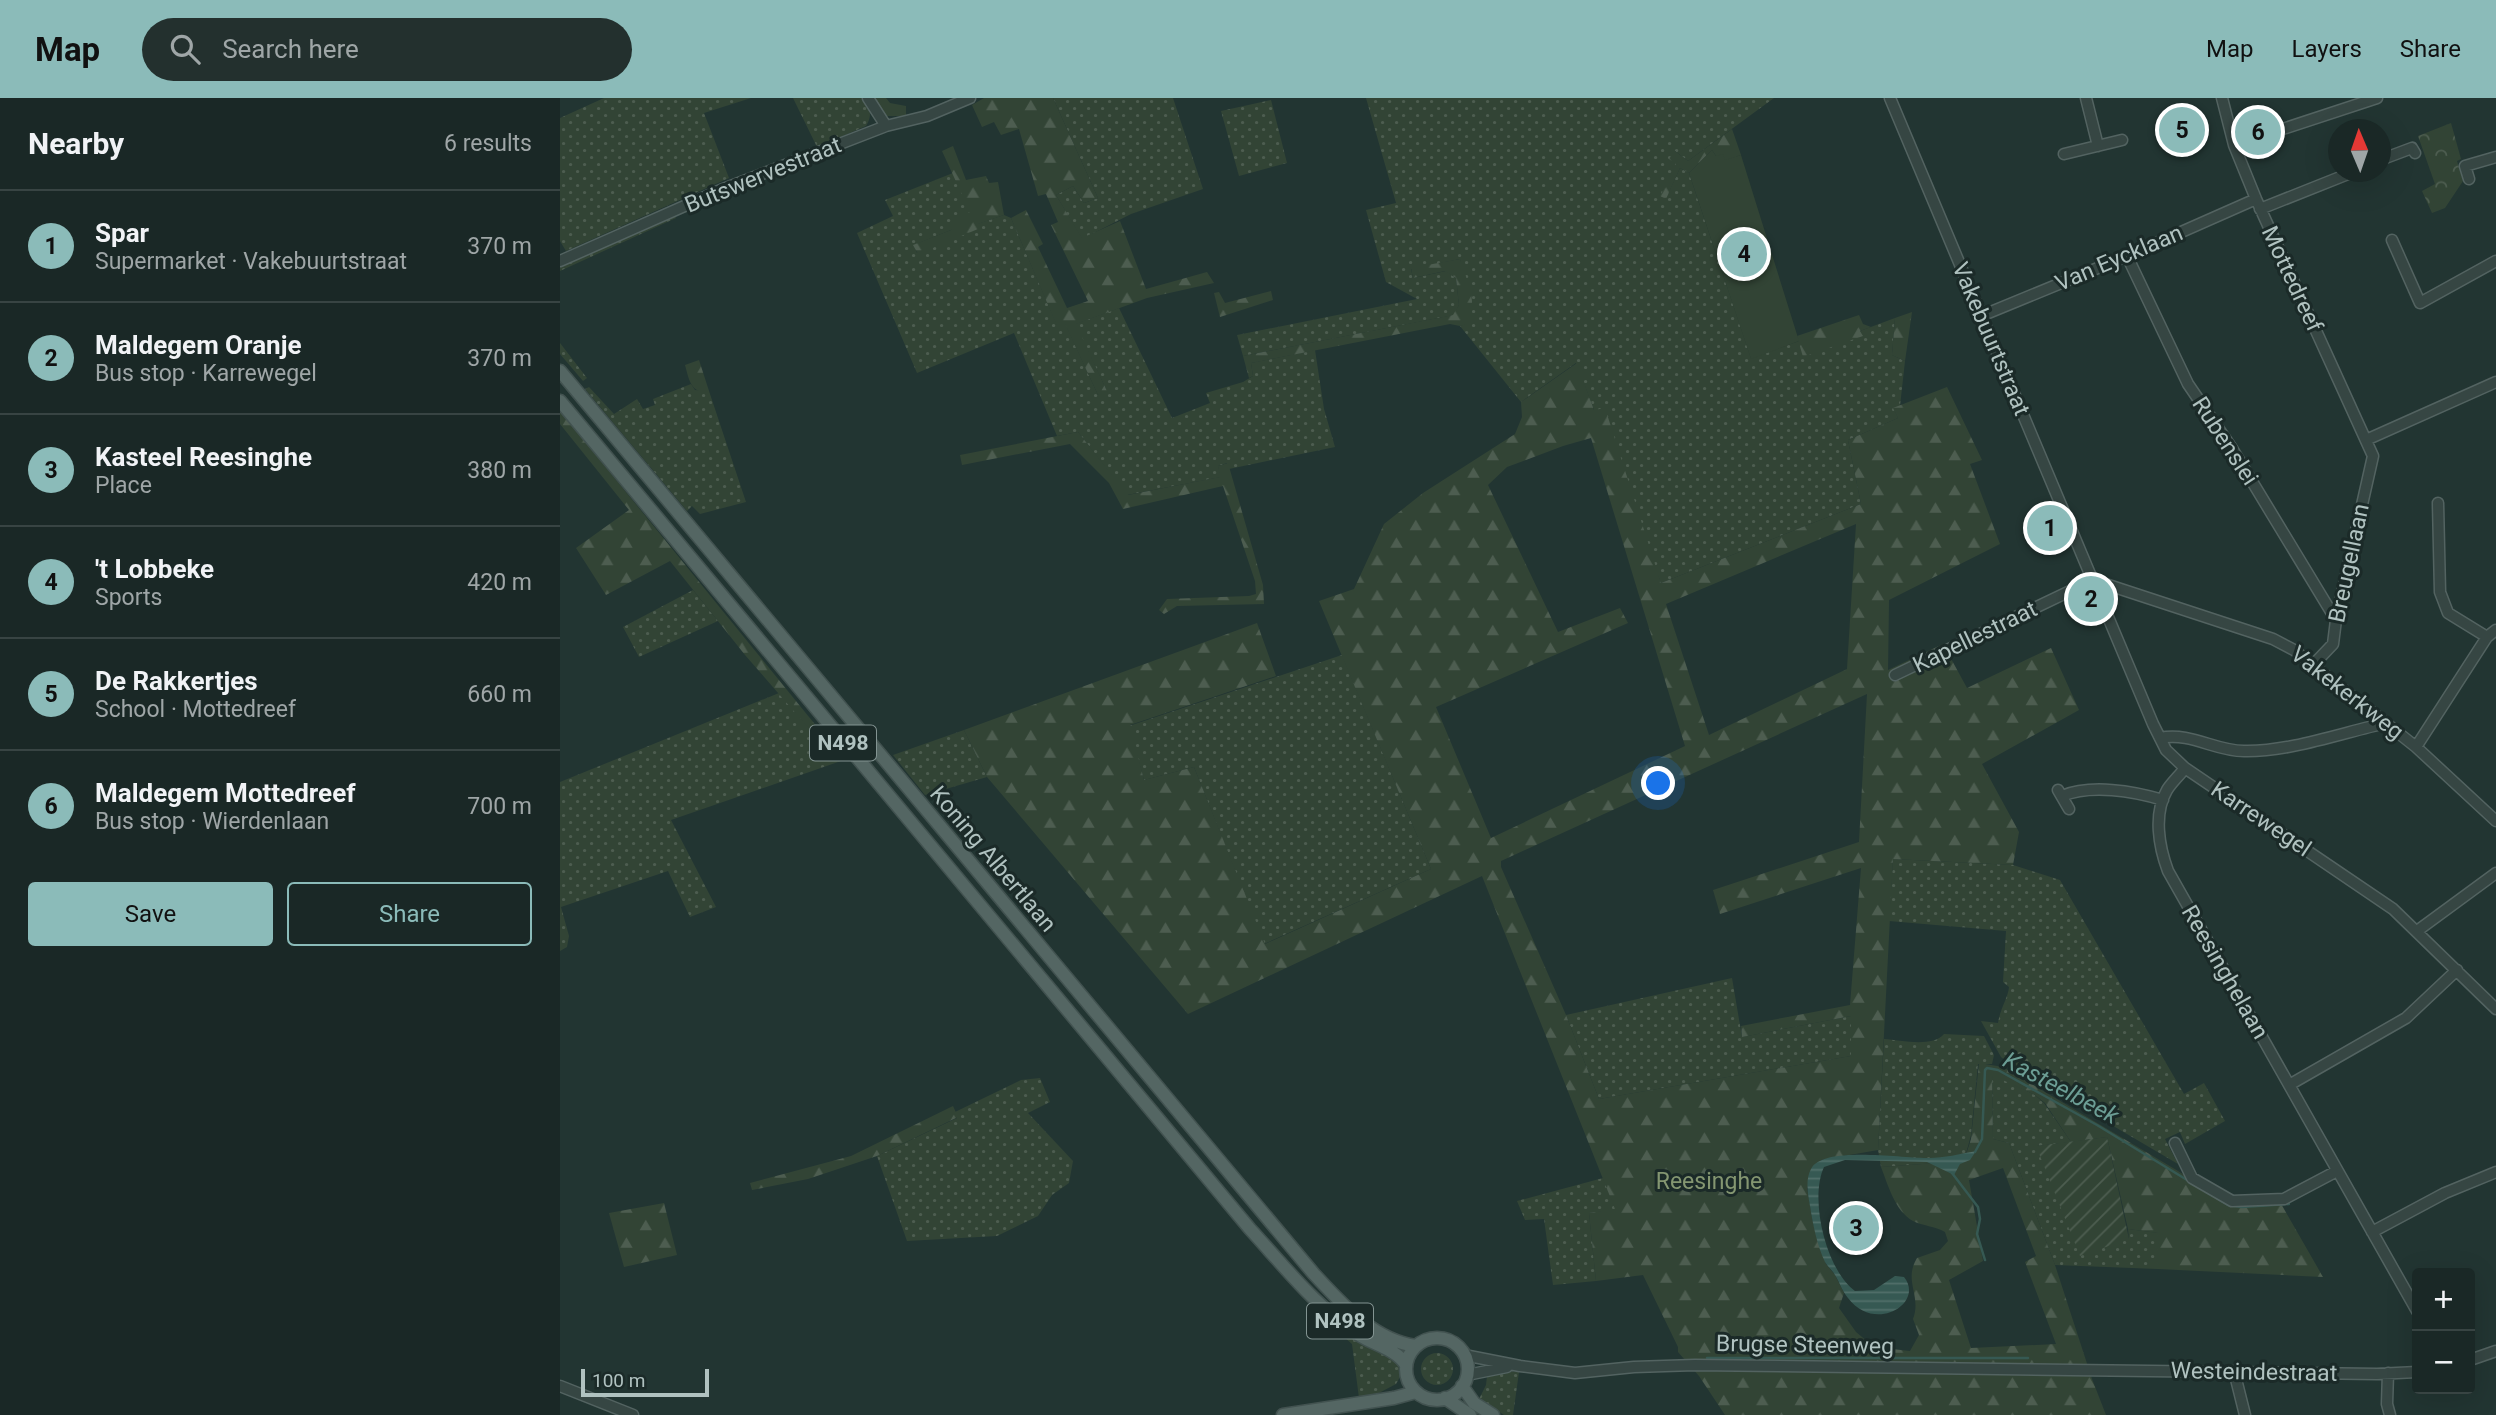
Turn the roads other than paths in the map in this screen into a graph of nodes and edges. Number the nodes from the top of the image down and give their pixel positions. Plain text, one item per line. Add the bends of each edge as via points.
1 (868, 98) edge
2 (970, 98) edge
3 (1890, 98) edge
4 (2086, 98) edge
5 (2222, 98) edge
6 (2377, 98) edge
7 (2342, 103) edge
8 (886, 126) junction
9 (2122, 140) dead end
10 (2234, 145) junction
11 (2098, 146) junction
12 (2415, 153) dead end
13 (2064, 154) dead end
14 (2391, 156) edge
15 (2496, 157) edge
16 (2469, 179) dead end
17 (2328, 180) edge
18 (2258, 204) junction
19 (2392, 240) dead end
20 (2127, 256) junction
21 (560, 261) edge
22 (2496, 261) edge
23 (1982, 316) junction
24 (560, 371) edge
25 (2496, 382) edge
26 (560, 401) edge
27 (2366, 440) junction
28 (2373, 456) joint
29 (2438, 503) dead end
30 (2093, 580) junction
31 (2336, 620) junction
32 (2492, 633) edge
33 (2315, 664) junction
34 (1895, 675) dead end
35 (2386, 723) junction
36 (2160, 738) junction
37 (2416, 747) junction
38 (2185, 768) junction
39 (2163, 800) junction
40 (2069, 808) dead end
41 (2496, 821) edge
42 (2495, 874) edge
43 (2417, 931) junction
44 (2457, 970) junction
45 (2496, 1009) edge
46 (2289, 1084) junction
47 (2175, 1143) dead end
48 (2337, 1171) junction
49 (2496, 1172) edge
50 (2372, 1232) junction
51 (2412, 1302) edge
52 (1416, 1346) junction
53 (2496, 1352) edge
54 (1464, 1355) junction
55 (2475, 1358) edge
56 (1520, 1366) junction
57 (2090, 1370) joint
58 (1407, 1371) junction
59 (2234, 1371) junction
60 (2412, 1372) edge
61 (2388, 1373) junction
62 (1465, 1380) junction
63 (560, 1386) edge
64 (1416, 1392) junction
65 (1445, 1398) junction
66 (1365, 1403) junction
67 (633, 1415) edge
68 (1283, 1415) edge
69 (1470, 1415) edge
70 (1493, 1415) edge
71 (2245, 1415) edge
72 (2390, 1415) edge

1 - 8 street
2 - 8 street, Butswervestraat
3 - 23 street, Vakebuurtstraat
4 - 11 street
5 - 10 street, Mottedreef
6 - 7 street
7 - 10 street
8 - 21 street, Butswervestraat via 723,189
9 - 11 street
10 - 18 street, Mottedreef
11 - 13 street
12 - 14 street via 2412,148
15 - 16 street via 2465,166
17 - 18 street, Van Eycklaan
18 - 20 street, Van Eycklaan
18 - 27 street, Mottedreef
19 - 22 street via 2420,303
20 - 23 street, Van Eycklaan
20 - 31 street, Rubenslei via 2188,384
23 - 30 street, Vakebuurtstraat
24 - 52 main road, Koning Albertlaan / N498 via 1305,1264 1363,1323
25 - 27 street
26 - 58 main road, Koning Albertlaan / N498 via 1250,1229 1345,1325 1398,1356
27 - 28 street, Mottedreef
28 - 31 street, Breugellaan
29 - 32 street via 2440,592 2448,613
30 - 33 street, Vakekerkweg via 2273,639
30 - 34 street, Kapellestraat
30 - 36 street, Karrewegel
31 - 33 street, Breugellaan via 2333,644
32 - 37 street
33 - 35 street, Vakekerkweg
35 - 36 street via 2272,750 2241,751 2181,736
35 - 37 street, Vakekerkweg
36 - 38 street, Karrewegel
37 - 41 street, Vakekerkweg
38 - 39 street, Reesinghelaan
38 - 43 street, Karrewegel via 2393,909
39 - 40 street via 2085,790 2060,793
39 - 46 street, Reesinghelaan via 2159,839 2168,871
42 - 43 street
43 - 44 street, Karrewegel
44 - 45 street, Karrewegel
44 - 46 street via 2406,1018
46 - 48 street, Reesinghelaan
47 - 48 street via 2192,1178 2232,1201 2284,1199
48 - 50 street, Reesinghelaan
49 - 50 street via 2445,1192
50 - 51 street, Reesinghelaan
52 - 54 main road, Brugse Steenweg via 1438,1338 1454,1343
52 - 58 main road
53 - 55 street
54 - 56 street, Brugse Steenweg
54 - 62 main road
56 - 57 street, Brugse Steenweg via 1575,1373 1670,1365
56 - 62 street, Brugse Steenweg via 1485,1370
57 - 59 street, Westeindestraat
58 - 64 main road
58 - 66 main road via 1394,1390
59 - 61 street, Westeindestraat
59 - 71 street
60 - 61 street, Westeindestraat
61 - 72 street
62 - 65 main road, Brugse Steenweg
62 - 70 main road via 1474,1403
63 - 67 street
64 - 65 main road
64 - 66 main road
65 - 69 main road
66 - 68 main road

